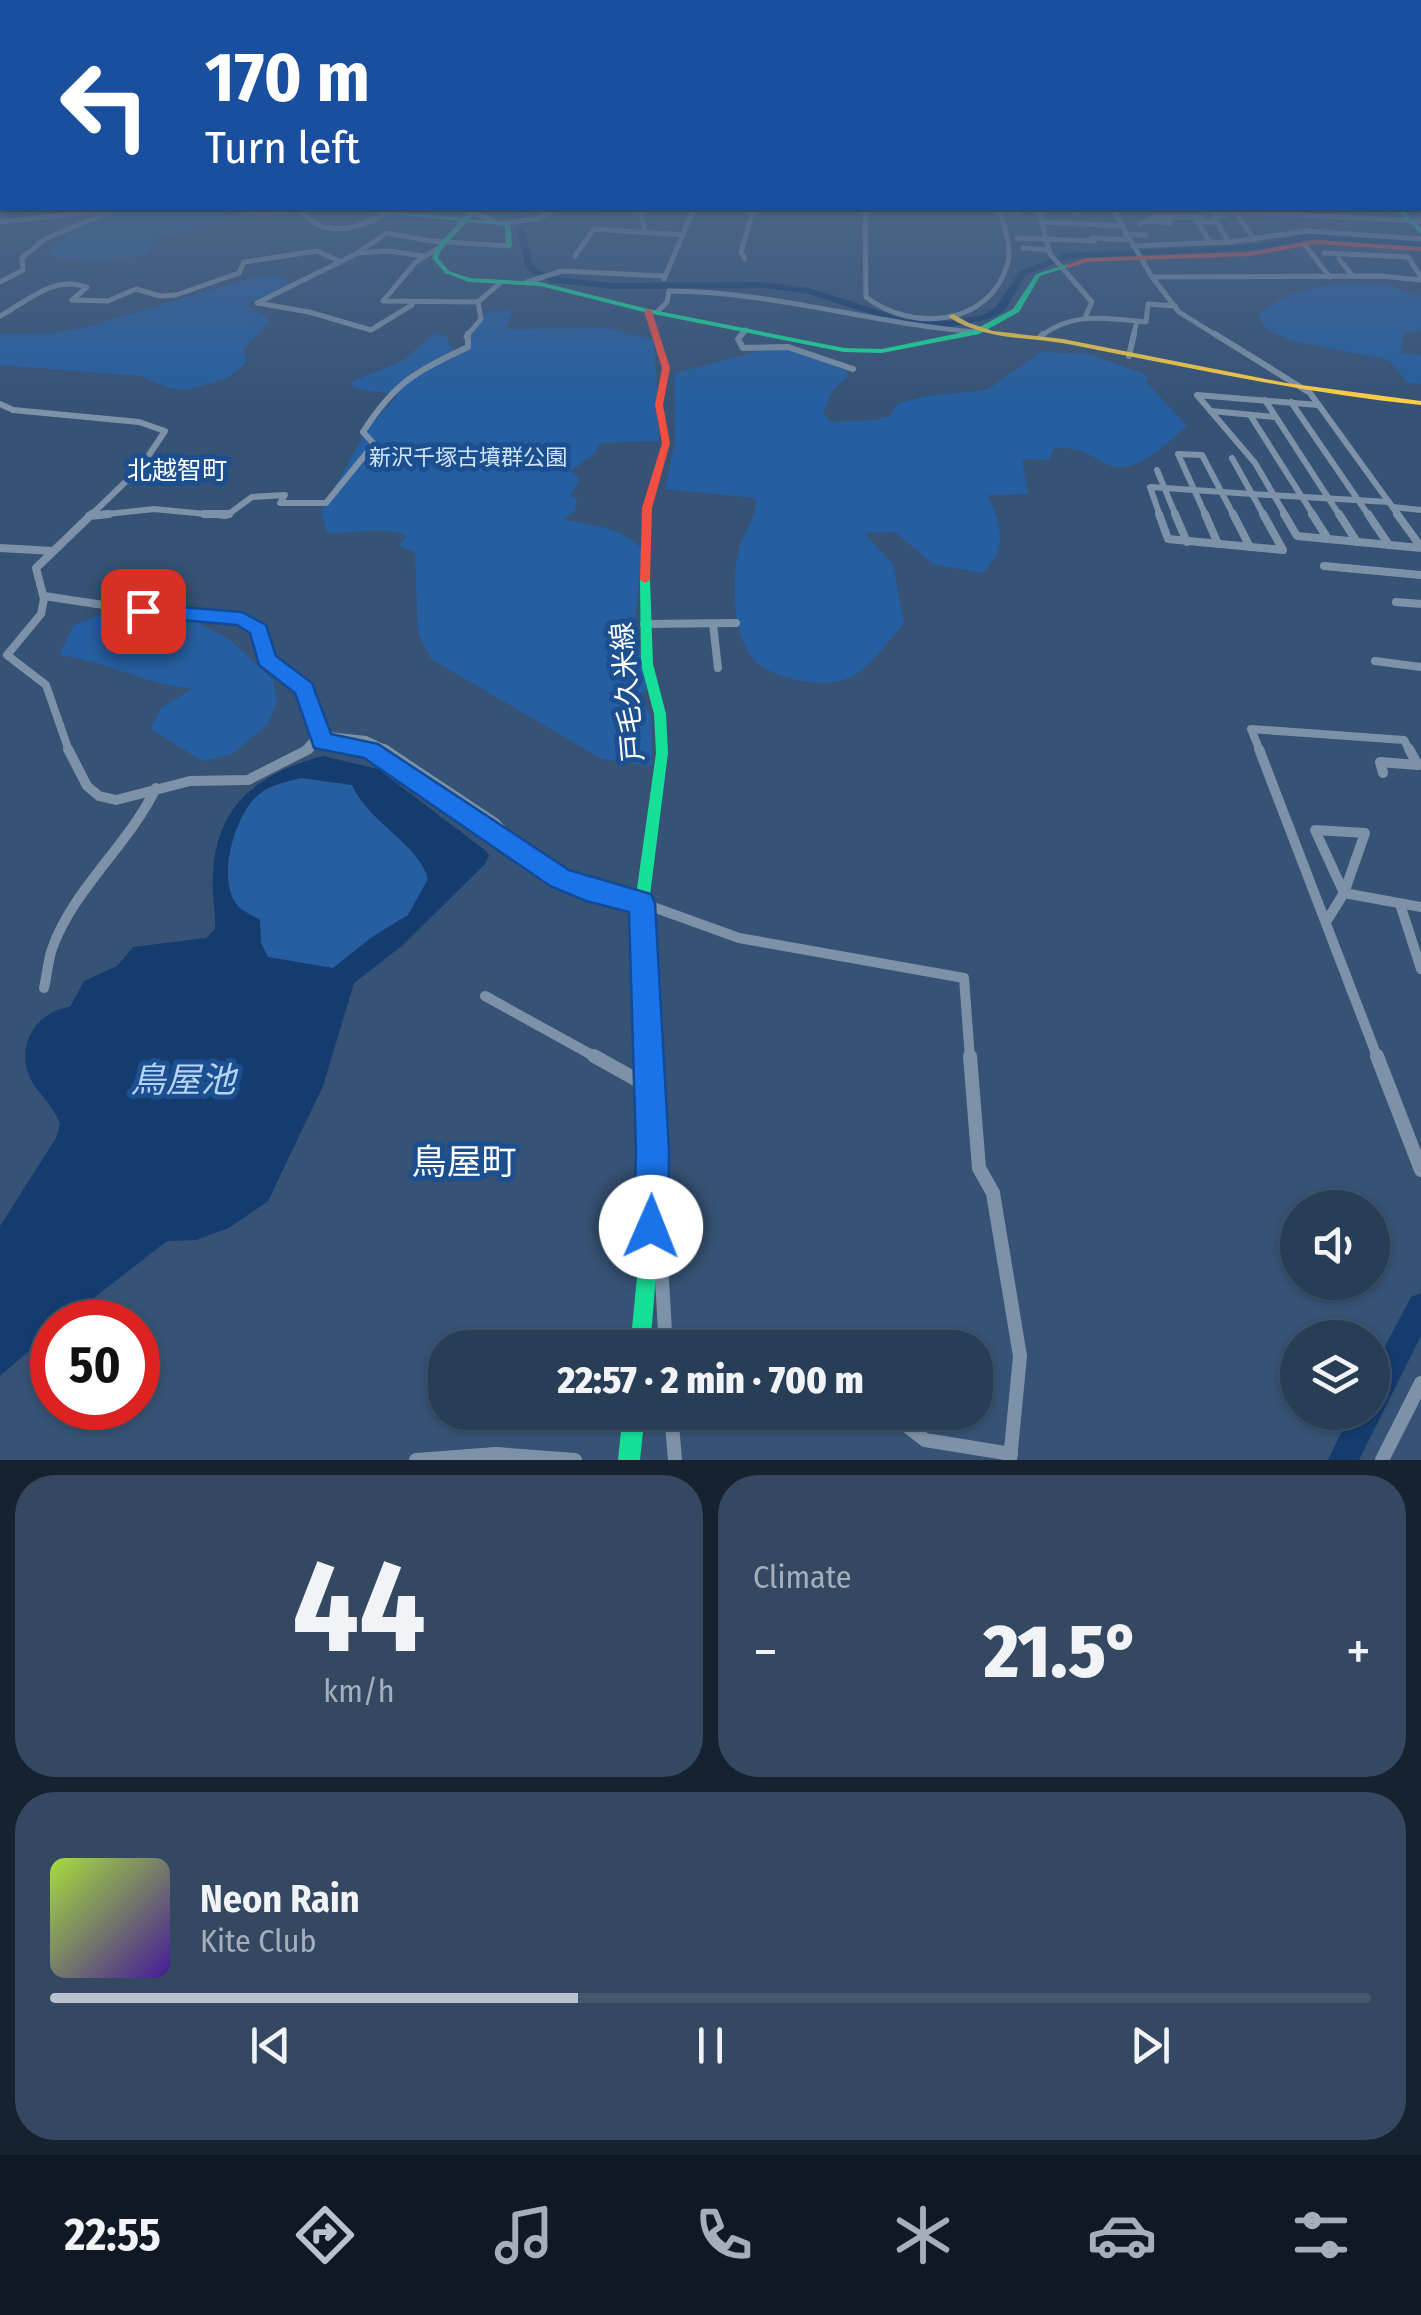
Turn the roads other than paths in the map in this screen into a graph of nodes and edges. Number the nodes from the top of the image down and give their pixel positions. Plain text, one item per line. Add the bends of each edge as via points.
1 (23, 267) edge
2 (243, 267) edge
3 (328, 267) edge
4 (413, 267) edge
5 (443, 267) edge
6 (669, 267) edge
7 (866, 267) edge
8 (1006, 267) edge
9 (1042, 267) edge
10 (1064, 267) edge
11 (1146, 267) edge
12 (1326, 267) edge
13 (1346, 267) edge
14 (1357, 267) edge
15 (1384, 267) edge
16 (1362, 274) junction
17 (1388, 274) junction
18 (1352, 275) junction
19 (1152, 277) junction
20 (1330, 277) junction
21 (664, 278) junction
22 (1421, 278) edge
23 (531, 280) junction
24 (0, 282) edge
25 (500, 282) junction
26 (669, 290) junction
27 (478, 302) junction
28 (412, 304) junction
29 (1175, 306) junction
30 (652, 312) junction
31 (1086, 315) junction
32 (0, 316) edge
33 (953, 317) junction
34 (1137, 321) junction
35 (746, 330) junction
36 (972, 331) junction
37 (1040, 337) junction
38 (1129, 356) junction
39 (853, 369) dead end
40 (1300, 386) junction
41 (1265, 400) junction
42 (1291, 402) junction
43 (1421, 402) edge
44 (0, 404) edge
45 (1318, 405) junction
46 (1211, 411) junction
47 (1250, 414) junction
48 (1276, 417) junction
49 (1232, 458) dead end
50 (1157, 470) dead end
51 (1165, 488) junction
52 (1194, 491) junction
53 (1222, 492) junction
54 (1253, 494) junction
55 (1274, 495) junction
56 (1302, 496) junction
57 (1329, 498) junction
58 (1359, 500) junction
59 (1391, 504) junction
60 (1421, 510) edge
61 (86, 516) junction
62 (1407, 527) junction
63 (1421, 529) edge
64 (1328, 539) junction
65 (1187, 542) junction
66 (1357, 542) junction
67 (1218, 544) junction
68 (1389, 545) junction
69 (1250, 547) junction
70 (0, 548) edge
71 (1421, 548) edge
72 (53, 551) junction
73 (1324, 566) dead end
74 (1421, 575) edge
75 (44, 596) junction
76 (1396, 602) dead end
77 (1421, 604) edge
78 (736, 623) dead end
79 (644, 624) junction
80 (713, 624) junction
81 (1374, 661) dead end
82 (1421, 667) edge
83 (718, 668) dead end
84 (319, 735) junction
85 (1420, 765) edge
86 (1383, 773) dead end
87 (156, 788) junction
88 (1344, 893) junction
89 (642, 903) junction
90 (1400, 904) junction
91 (1421, 907) edge
92 (1326, 922) junction
93 (1416, 940) edge
94 (1421, 969) edge
95 (44, 988) dead end
96 (485, 996) dead end
97 (649, 1079) junction
98 (1421, 1170) edge
99 (651, 1227) junction
100 (642, 1330) edge
101 (665, 1330) edge
102 (1421, 1383) edge
103 (632, 1430) edge
104 (672, 1430) edge
105 (912, 1430) edge
106 (1010, 1457) edge
107 (416, 1460) edge
108 (576, 1460) edge
109 (629, 1460) edge
110 (675, 1460) edge
111 (1382, 1460) edge

1 - 24 street
2 - 32 street via 166,296 136,289 108,300 72,300 87,287 74,282 39,290
3 - 28 street via 257,303 370,330
4 - 28 street via 383,301
5 - 25 street via 469,280
6 - 21 street
7 - 33 street via 866,296 884,309
8 - 33 street via 982,305
9 - 36 street via 1016,310
10 - 31 street via 1092,302
11 - 19 street
12 - 20 street
13 - 18 street
14 - 16 street
15 - 17 street
16 - 17 street
16 - 18 street
17 - 22 street
18 - 20 street
19 - 20 street via 1202,271
19 - 29 street
21 - 23 street via 558,272
21 - 26 street
23 - 25 street
23 - 30 street
25 - 27 street
26 - 30 street via 668,302
26 - 36 street via 716,291 911,327
27 - 28 street
27 - 61 street via 481,319 466,337 468,348 420,369 387,394 364,432 374,444 326,503 280,503 285,495 262,494 226,516 154,508
29 - 34 street via 1148,304 1146,322
29 - 40 street
30 - 35 street
30 - 79 street, 戸毛久米線 via 666,368 660,405 666,443 647,508
31 - 34 street
31 - 37 street
33 - 36 street
34 - 38 street
35 - 36 street via 854,351
35 - 39 street via 738,338 743,348 788,347
36 - 37 street
37 - 38 street
38 - 40 street
40 - 43 street
40 - 45 street
41 - 42 street
41 - 46 street via 1196,395
41 - 48 street
42 - 45 street
42 - 58 street
44 - 61 street via 165,431 141,466
45 - 59 street
46 - 47 street
46 - 55 street
47 - 48 street
47 - 56 street
48 - 57 street
49 - 54 street
50 - 51 street
51 - 52 street
51 - 65 street
51 - 65 street via 1150,487 1168,540
52 - 53 street
52 - 53 street via 1178,454 1202,455
52 - 67 street
53 - 54 street
53 - 69 street
54 - 55 street
54 - 69 street via 1283,550
55 - 56 street
55 - 64 street via 1297,536
56 - 57 street
56 - 64 street
57 - 58 street
57 - 66 street
58 - 59 street
58 - 68 street
59 - 60 street
59 - 62 street
61 - 72 street
62 - 63 street
62 - 71 street
64 - 66 street
65 - 67 street
66 - 68 street
67 - 69 street
68 - 71 street
70 - 72 street
72 - 75 street via 34,576
73 - 74 street
75 - 84 street via 242,618 259,630 266,659 304,689
75 - 87 street via 35,624 7,655 50,689 83,786 116,800
76 - 77 street
78 - 80 street
79 - 80 street
79 - 89 street, 戸毛久米線 via 662,752
80 - 83 street
81 - 82 street
84 - 87 street via 310,749 248,780
84 - 89 street via 366,740 394,753 572,884
85 - 86 street via 1380,762
85 - 92 street via 1404,740 1251,729
87 - 95 street via 141,819 73,910 52,948
88 - 88 street via 1338,885 1315,830 1365,832
88 - 90 street
88 - 92 street
89 - 97 street, 戸毛久米線
89 - 106 street via 740,938 964,978 979,1168 993,1193 1020,1356
90 - 91 street
90 - 93 street
92 - 98 street
93 - 94 street
96 - 97 street via 637,1080
97 - 99 street, 戸毛久米線
99 - 100 street, 戸毛久米線
99 - 101 street via 660,1246
102 - 111 street
103 - 109 street
104 - 110 street
105 - 106 street via 925,1440
107 - 108 street via 470,1454

